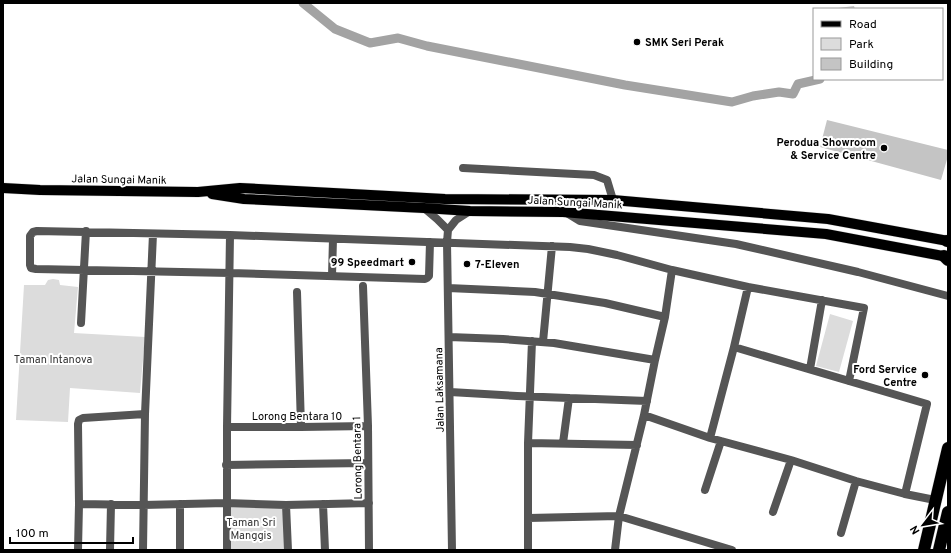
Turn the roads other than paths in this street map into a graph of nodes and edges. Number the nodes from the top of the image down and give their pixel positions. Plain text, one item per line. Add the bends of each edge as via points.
1 (463, 168) dead end
2 (3, 188) edge
3 (198, 192) junction
4 (613, 200) junction
5 (424, 208) junction
6 (470, 211) junction
7 (563, 212) junction
8 (448, 230) junction
9 (86, 231) junction
10 (153, 234) junction
11 (230, 235) junction
12 (333, 239) junction
13 (948, 241) edge
14 (430, 242) junction
15 (447, 242) junction
16 (552, 246) junction
17 (947, 258) edge
18 (85, 270) junction
19 (672, 270) junction
20 (152, 271) junction
21 (230, 273) junction
22 (332, 276) junction
23 (363, 286) dead end
24 (748, 287) junction
25 (448, 288) junction
26 (297, 292) dead end
27 (548, 293) junction
28 (948, 296) edge
29 (822, 300) junction
30 (665, 317) junction
31 (82, 323) dead end
32 (449, 337) junction
33 (532, 341) junction
34 (543, 342) junction
35 (734, 347) junction
36 (654, 360) junction
37 (810, 370) junction
38 (849, 381) junction
39 (450, 392) junction
40 (530, 397) junction
41 (569, 398) junction
42 (647, 402) junction
43 (145, 414) junction
44 (644, 415) junction
45 (368, 426) junction
46 (226, 427) junction
47 (301, 427) junction
48 (710, 438) junction
49 (721, 441) junction
50 (528, 443) junction
51 (563, 443) junction
52 (637, 445) junction
53 (948, 448) edge
54 (791, 460) junction
55 (368, 463) junction
56 (226, 465) junction
57 (856, 481) junction
58 (705, 490) dead end
59 (905, 494) junction
60 (935, 500) junction
61 (226, 503) junction
62 (79, 504) junction
63 (111, 504) junction
64 (180, 504) junction
65 (323, 504) junction
66 (369, 504) junction
67 (143, 505) junction
68 (286, 505) junction
69 (773, 512) dead end
70 (948, 512) edge
71 (619, 516) junction
72 (528, 518) junction
73 (842, 533) dead end
74 (78, 550) edge
75 (110, 550) edge
76 (143, 550) edge
77 (180, 550) edge
78 (227, 550) edge
79 (288, 550) edge
80 (325, 550) edge
81 (369, 550) edge
82 (452, 550) edge
83 (528, 550) edge
84 (615, 550) edge
85 (732, 550) edge
86 (924, 550) edge
87 (939, 550) edge

1 - 4 street via 594,175 607,180
2 - 3 main road, Jalan Sungai Manik
3 - 4 main road, Jalan Sungai Manik via 240,188 445,199
3 - 5 main road, Jalan Sungai Manik via 244,199
4 - 13 main road, Jalan Sungai Manik via 828,219
5 - 6 main road, Jalan Sungai Manik
5 - 8 street
6 - 7 main road, Jalan Sungai Manik
6 - 8 street via 456,220
7 - 17 main road, Jalan Sungai Manik via 826,234
7 - 28 street via 580,221 728,242 765,250
8 - 15 street, Jalan Laksamana
9 - 10 street
9 - 18 street
9 - 18 street via 37,231 32,232 30,236 31,268
10 - 11 street
10 - 20 street
11 - 12 street
11 - 21 street
12 - 14 street
12 - 22 street
14 - 15 street
14 - 22 street via 429,276 425,279
15 - 16 street
15 - 25 street, Jalan Laksamana
16 - 19 street via 588,249
16 - 27 street
18 - 20 street
18 - 31 street
19 - 24 street
19 - 30 street
20 - 21 street
20 - 43 street
21 - 22 street
21 - 46 street
23 - 45 street, Lorong Bentara 1
24 - 29 street
24 - 35 street
25 - 27 street
25 - 32 street, Jalan Laksamana
26 - 47 street
27 - 30 street
27 - 34 street
29 - 37 street
29 - 38 street via 864,308
30 - 36 street
32 - 33 street
32 - 39 street, Jalan Laksamana
33 - 34 street
33 - 40 street
34 - 36 street
35 - 37 street
35 - 48 street
36 - 42 street
37 - 38 street
38 - 59 street via 927,404
39 - 40 street
39 - 82 street, Jalan Laksamana
40 - 41 street
40 - 50 street
41 - 42 street
41 - 51 street
42 - 44 street
43 - 62 street via 79,420
43 - 67 street
44 - 48 street
44 - 52 street
45 - 47 street, Lorong Bentara 10
45 - 55 street, Lorong Bentara 1
46 - 47 street, Lorong Bentara 10
46 - 56 street
48 - 49 street
49 - 54 street
49 - 58 street
50 - 51 street
50 - 72 street
51 - 52 street
52 - 71 street
53 - 60 highway
54 - 57 street
54 - 69 street
55 - 56 street
55 - 66 street, Lorong Bentara 1
56 - 61 street
57 - 59 street
57 - 73 street
59 - 60 street
60 - 86 highway
61 - 64 street
61 - 68 street
61 - 78 street
62 - 63 street
62 - 74 street
63 - 67 street
63 - 75 street
64 - 67 street
64 - 77 street
65 - 66 street
65 - 68 street
65 - 80 street
66 - 81 street, Lorong Bentara 1
67 - 76 street
68 - 79 street
70 - 87 highway
71 - 72 street
71 - 84 street
71 - 85 street
72 - 83 street

